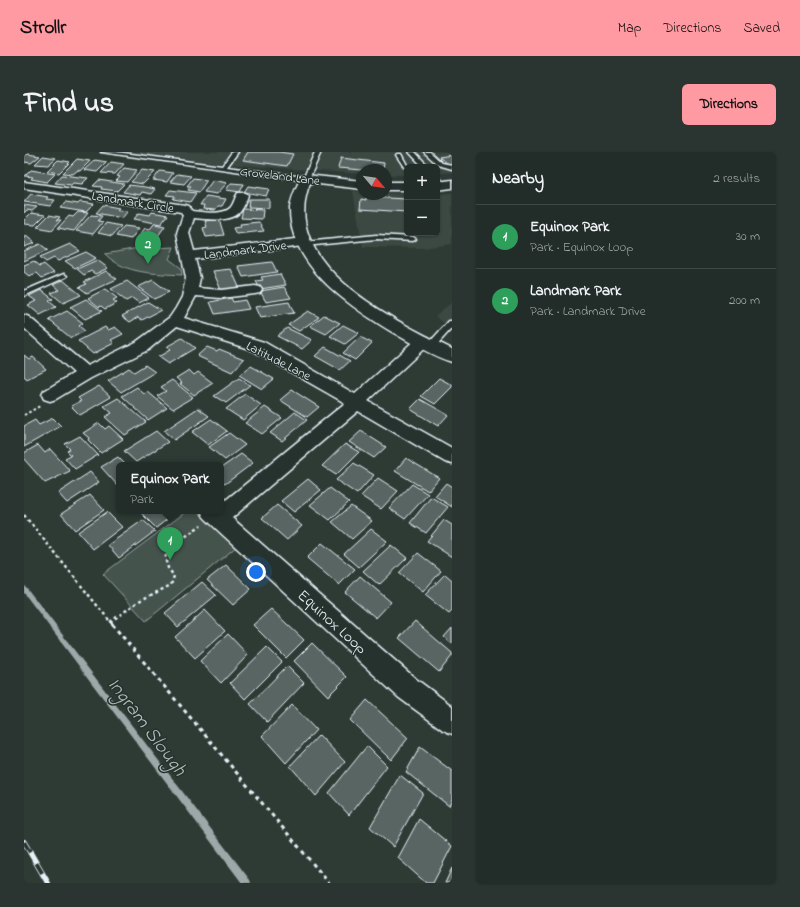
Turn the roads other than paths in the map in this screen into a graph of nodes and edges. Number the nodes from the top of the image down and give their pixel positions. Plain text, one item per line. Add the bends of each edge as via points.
1 (104, 152) edge
2 (236, 152) edge
3 (318, 152) edge
4 (412, 152) edge
5 (427, 152) edge
6 (399, 155) dead end
7 (405, 164) edge
8 (423, 164) edge
9 (452, 167) edge
10 (223, 168) junction
11 (306, 179) junction
12 (356, 184) edge
13 (24, 185) edge
14 (392, 186) edge
15 (404, 186) edge
16 (242, 195) dead end
17 (188, 214) junction
18 (413, 240) dead end
19 (304, 243) junction
20 (187, 256) junction
21 (64, 276) dead end
22 (255, 290) dead end
23 (190, 292) junction
24 (24, 294) edge
25 (24, 320) edge
26 (174, 320) junction
27 (452, 323) edge
28 (427, 344) junction
29 (452, 356) edge
30 (85, 374) junction
31 (50, 395) dead end
32 (357, 402) junction
33 (452, 457) edge
34 (224, 507) edge
35 (215, 514) edge
36 (452, 721) edge

1 - 10 lane, Groveland Lane
2 - 10 lane
3 - 11 lane
4 - 8 lane
5 - 9 lane via 440,164
6 - 7 lane
10 - 11 lane, Groveland Lane
11 - 12 main road, Groveland Lane
11 - 19 main road via 297,208
13 - 17 street, Landmark Circle via 186,209
14 - 15 main road
16 - 17 street via 231,214
17 - 20 street, Landmark Circle via 183,233
18 - 19 lane via 376,237
19 - 20 street, Landmark Drive
19 - 28 main road via 322,270 349,296 390,325
20 - 23 street, Landmark Circle via 193,278
21 - 24 lane
22 - 23 street via 222,294
23 - 26 street, Landmark Circle
25 - 30 street
26 - 30 street, Landmark Circle via 142,346
26 - 32 street, Latitude Lane via 258,346
27 - 28 lane
28 - 29 main road
28 - 32 street
30 - 31 street, Landmark Circle
32 - 33 street
32 - 34 street
35 - 36 street, Equinox Loop via 407,688

